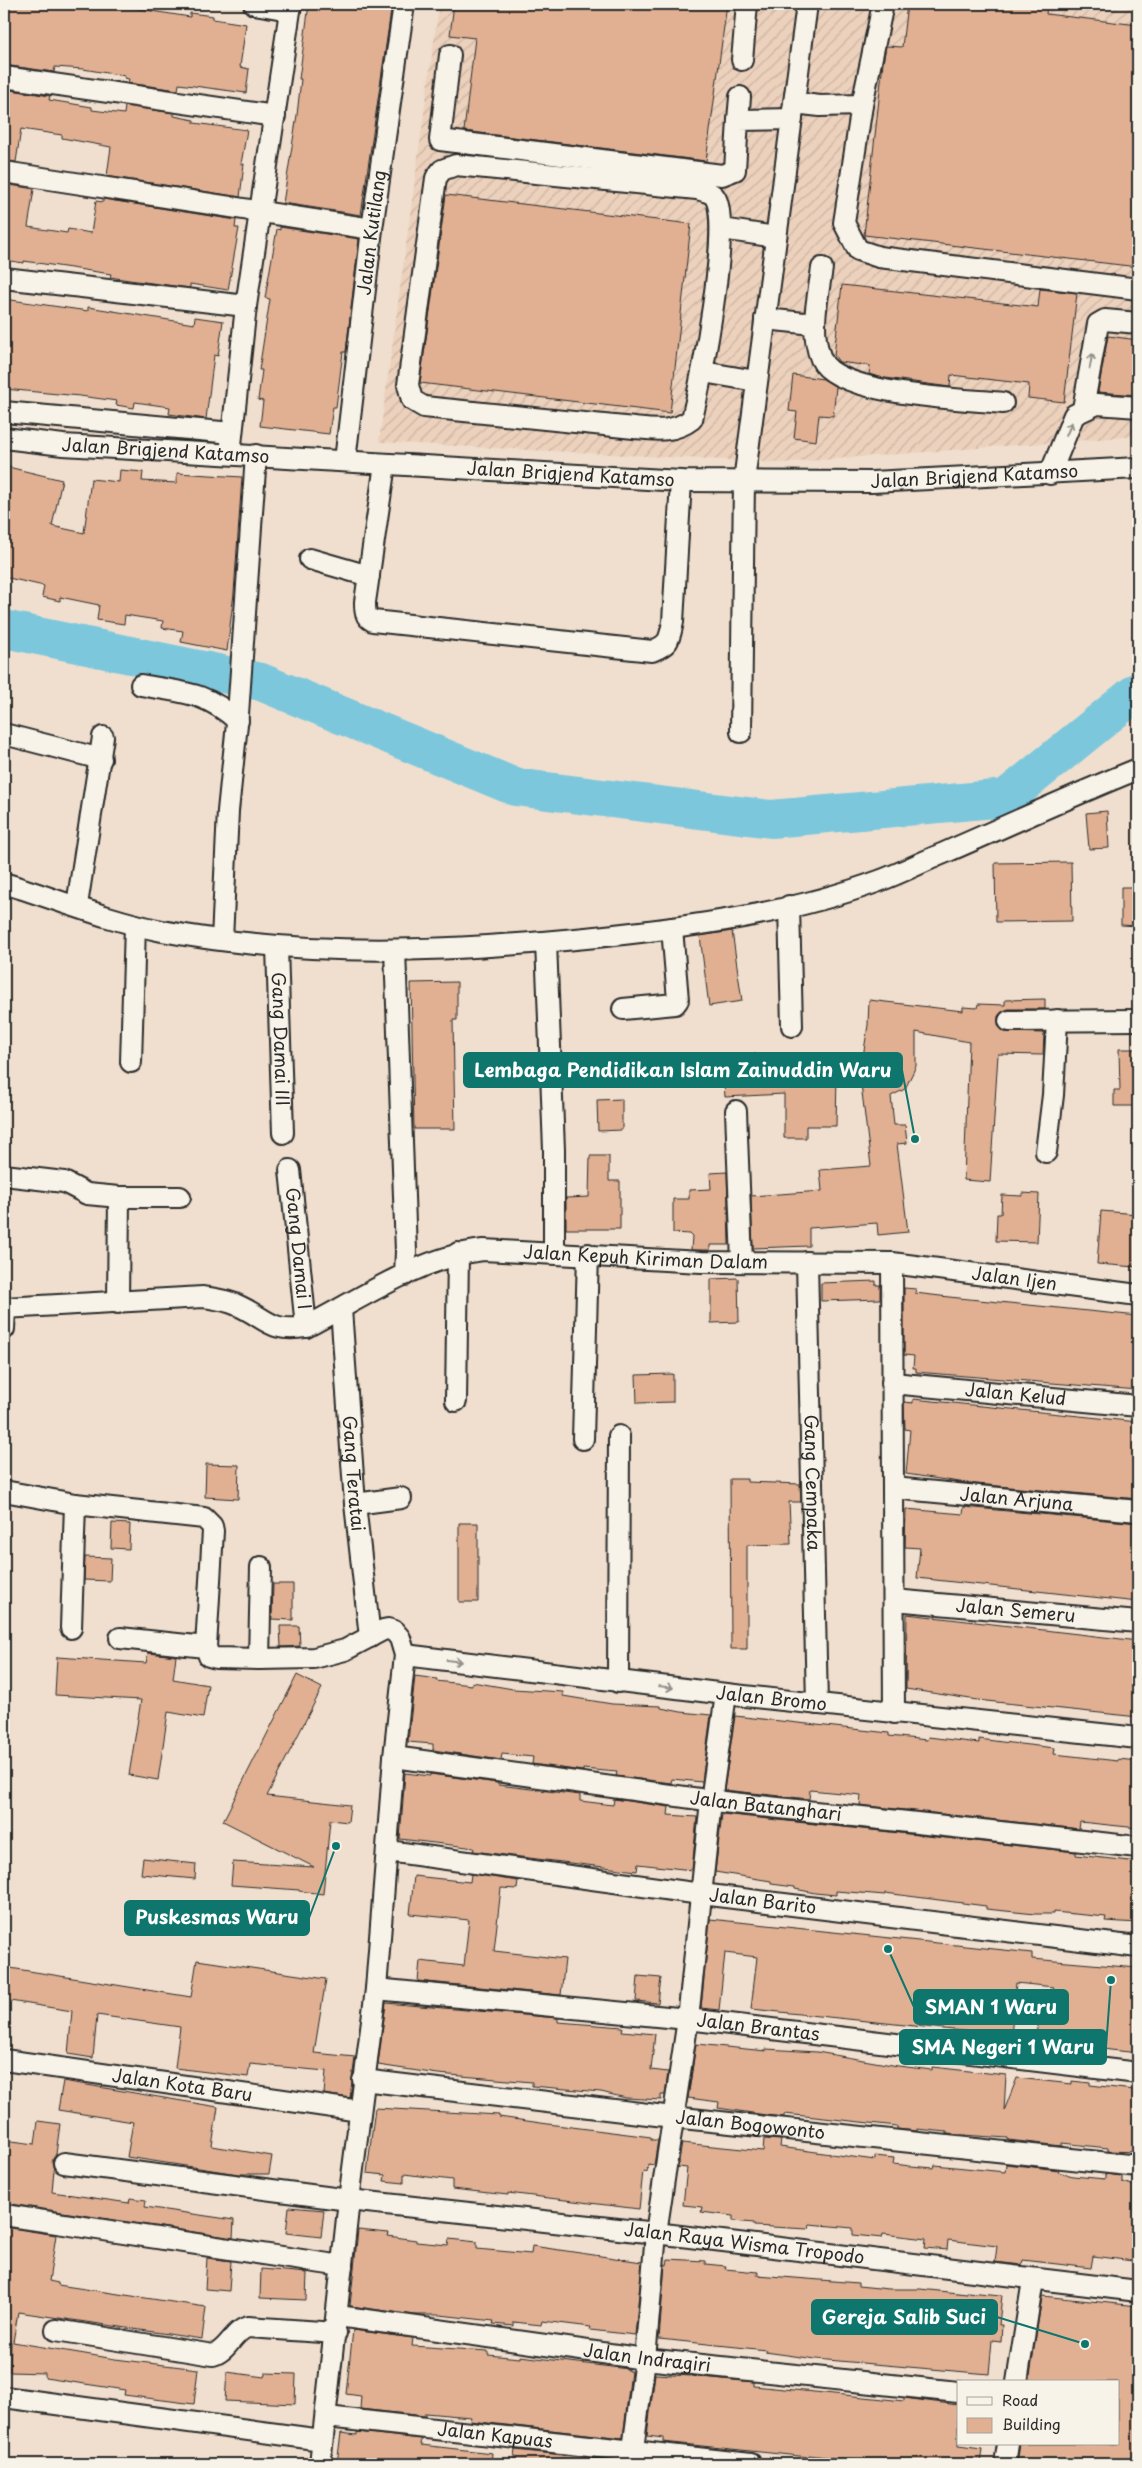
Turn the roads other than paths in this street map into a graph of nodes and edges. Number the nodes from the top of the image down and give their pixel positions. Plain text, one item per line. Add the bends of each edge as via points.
1 (254, 4) edge
2 (404, 4) edge
3 (747, 4) edge
4 (807, 4) edge
5 (882, 4) edge
6 (291, 7) edge
7 (450, 54) dead end
8 (742, 60) dead end
9 (4, 77) edge
10 (740, 97) dead end
11 (862, 105) junction
12 (793, 111) junction
13 (275, 116) junction
14 (738, 120) junction
15 (4, 172) edge
16 (261, 211) junction
17 (372, 229) junction
18 (722, 229) junction
19 (776, 237) junction
20 (822, 268) dead end
21 (4, 278) edge
22 (1138, 289) edge
23 (246, 306) junction
24 (765, 319) junction
25 (1138, 323) edge
26 (814, 324) junction
27 (703, 372) junction
28 (756, 381) junction
29 (1004, 403) dead end
30 (1138, 407) edge
31 (1083, 409) junction
32 (4, 412) edge
33 (150, 425) junction
34 (232, 433) junction
35 (4, 438) edge
36 (148, 450) junction
37 (230, 454) junction
38 (256, 455) junction
39 (345, 461) junction
40 (385, 464) junction
41 (1138, 468) edge
42 (1050, 474) junction
43 (681, 481) junction
44 (744, 481) junction
45 (310, 559) dead end
46 (369, 576) junction
47 (141, 685) dead end
48 (238, 718) junction
49 (740, 732) dead end
50 (4, 734) edge
51 (103, 737) dead end
52 (101, 759) junction
53 (1138, 769) edge
54 (4, 883) edge
55 (76, 906) junction
56 (789, 906) junction
57 (135, 924) junction
58 (672, 928) junction
59 (222, 940) junction
60 (546, 942) junction
61 (277, 947) junction
62 (395, 950) junction
63 (623, 1009) dead end
64 (1057, 1020) junction
65 (1138, 1020) edge
66 (1009, 1021) dead end
67 (792, 1026) dead end
68 (130, 1062) dead end
69 (736, 1111) dead end
70 (283, 1133) dead end
71 (1046, 1152) dead end
72 (290, 1170) dead end
73 (4, 1175) edge
74 (119, 1197) junction
75 (180, 1197) dead end
76 (458, 1253) junction
77 (554, 1253) junction
78 (588, 1254) junction
79 (742, 1262) junction
80 (808, 1262) junction
81 (892, 1263) junction
82 (405, 1275) junction
83 (1138, 1295) edge
84 (118, 1303) junction
85 (4, 1308) edge
86 (341, 1309) junction
87 (306, 1327) junction
88 (4, 1329) edge
89 (892, 1383) junction
90 (456, 1401) dead end
91 (1138, 1406) edge
92 (619, 1436) dead end
93 (583, 1439) dead end
94 (893, 1488) junction
95 (4, 1491) edge
96 (400, 1498) dead end
97 (75, 1504) junction
98 (355, 1504) junction
99 (1138, 1511) edge
100 (261, 1567) dead end
101 (894, 1600) junction
102 (1138, 1622) edge
103 (71, 1628) dead end
104 (370, 1637) junction
105 (120, 1638) dead end
106 (206, 1647) junction
107 (405, 1655) junction
108 (259, 1659) junction
109 (618, 1682) junction
110 (726, 1694) junction
111 (817, 1704) junction
112 (894, 1713) junction
113 (1138, 1738) edge
114 (394, 1757) junction
115 (711, 1801) junction
116 (1138, 1847) edge
117 (388, 1851) junction
118 (701, 1894) junction
119 (1138, 1947) edge
120 (376, 1990) junction
121 (688, 2019) junction
122 (4, 2060) edge
123 (1138, 2073) edge
124 (363, 2080) junction
125 (360, 2111) junction
126 (673, 2117) junction
127 (64, 2163) dead end
128 (1138, 2166) edge
129 (349, 2200) junction
130 (4, 2215) edge
131 (656, 2233) junction
132 (342, 2266) junction
133 (1033, 2280) junction
134 (1138, 2291) edge
135 (337, 2325) junction
136 (56, 2330) dead end
137 (646, 2359) junction
138 (1017, 2380) edge
139 (957, 2392) edge
140 (4, 2397) edge
141 (327, 2417) junction
142 (322, 2440) junction
143 (1008, 2446) edge
144 (632, 2457) edge
145 (320, 2464) edge
146 (751, 2464) edge
147 (1005, 2464) edge

1 - 6 street
2 - 17 street, Jalan Kutilang
3 - 8 street
4 - 12 street
5 - 11 street
6 - 13 street
7 - 14 street via 440,140 722,175 735,170
9 - 13 street
10 - 14 street
11 - 12 street via 820,106
11 - 22 street via 844,223 858,250 879,257
12 - 14 street
12 - 19 street
13 - 16 street
15 - 16 street
16 - 17 street
16 - 23 street
17 - 39 street, Jalan Kutilang
18 - 19 street
18 - 27 street
18 - 27 street via 716,198 697,189 456,166 442,170 436,178 408,385 412,400 424,407 664,430 682,427 692,419
19 - 24 street
20 - 26 street
21 - 23 street
23 - 34 street
24 - 26 street
24 - 28 street
31 -> 25 street via 1098,324 1105,320
26 - 29 street via 825,366 866,387
27 - 28 street
28 - 44 street
30 - 31 street via 1097,404
42 -> 31 street via 1074,415
32 - 33 street
33 - 34 street
33 - 36 street
34 - 37 street
35 - 36 street, Jalan Brigjend Katamso
36 - 37 street, Jalan Brigjend Katamso
37 - 38 street, Jalan Brigjend Katamso
38 - 39 street, Jalan Brigjend Katamso
38 - 48 street
39 - 40 street, Jalan Brigjend Katamso
40 - 43 street, Jalan Brigjend Katamso
40 - 46 street
41 - 42 street, Jalan Brigjend Katamso
42 - 44 street, Jalan Brigjend Katamso via 872,482
43 - 44 street, Jalan Brigjend Katamso
43 - 46 street via 673,622 665,646 652,651 373,621 365,611
44 - 49 street
45 - 46 street
47 - 48 street via 203,697
48 - 59 street via 228,811
50 - 52 street
51 - 52 street
52 - 55 street
53 - 56 street via 879,881
54 - 55 street
55 - 57 street
56 - 58 street
56 - 67 street
57 - 59 street
57 - 68 street
58 - 60 street
58 - 63 street via 678,1000 675,1004
59 - 61 street
60 - 62 street
60 - 77 street via 554,1140
61 - 62 street
61 - 70 street, Gang Damai III
62 - 82 street
64 - 65 street
64 - 66 street
64 - 71 street
69 - 79 street
72 - 87 street, Gang Damai I
73 - 74 street via 64,1182 87,1194
74 - 75 street
74 - 84 street
76 - 77 street, Jalan Kepuh Kiriman Dalam via 483,1250
76 - 82 street, Jalan Kepuh Kiriman Dalam
76 - 90 street
77 - 78 street, Jalan Kepuh Kiriman Dalam
78 - 79 street, Jalan Kepuh Kiriman Dalam
78 - 93 street
79 - 80 street, Jalan Kepuh Kiriman Dalam
80 - 81 street, Jalan Kepuh Kiriman Dalam
80 - 111 street, Gang Cempaka
81 - 83 street, Jalan Ijen
81 - 89 street
82 - 86 street, Jalan Kepuh Kiriman Dalam
84 - 85 street
84 - 87 street via 202,1297 220,1299 275,1327
85 - 88 street
86 - 87 street, Jalan Kepuh Kiriman Dalam
86 - 98 street, Gang Teratai
89 - 91 street, Jalan Kelud
89 - 94 street
92 - 109 street
94 - 99 street, Jalan Arjuna
94 - 101 street
95 - 97 street
96 - 98 street
97 - 103 street
97 - 106 street via 209,1521 213,1537
98 - 104 street, Gang Teratai
100 - 108 street
101 - 102 street, Jalan Semeru
101 - 112 street
104 - 107 street via 383,1630 394,1631 400,1638
104 - 108 street via 314,1658
105 - 106 street
106 - 108 street via 209,1656 216,1658
107 -> 109 street, Jalan Bromo
107 - 114 street
109 -> 110 street, Jalan Bromo
110 - 111 street, Jalan Bromo
110 - 115 street
111 - 112 street, Jalan Bromo
112 - 113 street, Jalan Bromo
114 - 115 street, Jalan Batanghari
114 - 117 street
115 - 116 street, Jalan Batanghari
115 - 118 street
117 - 118 street, Jalan Barito
117 - 120 street
118 - 119 street, Jalan Barito
118 - 121 street
120 - 121 street, Jalan Brantas
120 - 124 street
121 - 123 street, Jalan Brantas
121 - 126 street
122 - 125 street, Jalan Kota Baru
124 - 125 street
124 - 126 street, Jalan Bogowonto
125 - 129 street
126 - 128 street, Jalan Bogowonto
126 - 131 street
127 - 129 street, Jalan Raya Wisma Tropodo
129 - 131 street, Jalan Raya Wisma Tropodo
129 - 132 street
130 - 132 street
131 - 133 street, Jalan Raya Wisma Tropodo
131 - 137 street
132 - 135 street
133 - 134 street, Jalan Raya Wisma Tropodo
133 - 138 street
135 - 136 street, Jalan Indragiri via 242,2328 213,2355
135 - 137 street, Jalan Indragiri
135 - 141 street
137 - 139 street, Jalan Indragiri
137 - 144 street
140 - 142 street
141 - 142 street
141 - 144 street, Jalan Kapuas
142 - 145 street
143 - 147 street
144 - 146 street, Jalan Kapuas

